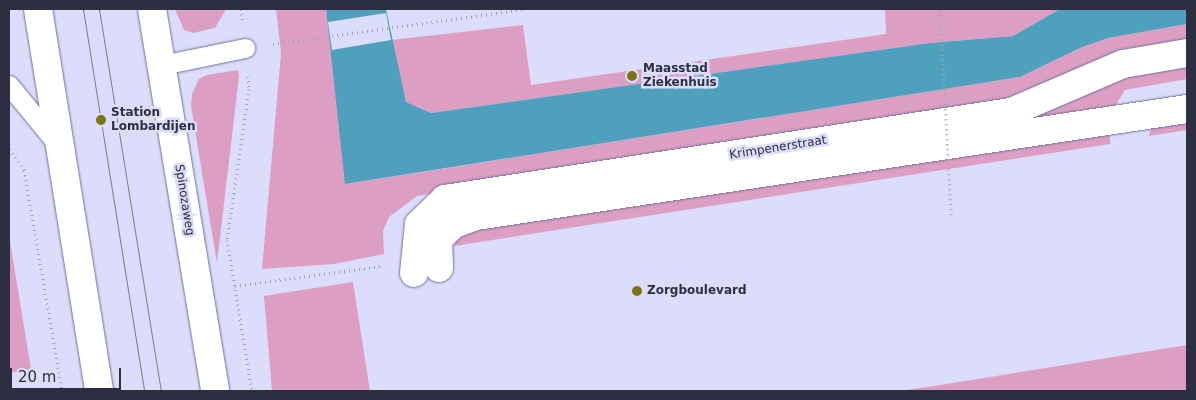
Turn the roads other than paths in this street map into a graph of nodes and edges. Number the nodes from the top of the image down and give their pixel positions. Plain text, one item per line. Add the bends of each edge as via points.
1 (38, 9) edge
2 (152, 9) edge
3 (245, 48) road end
4 (1187, 53) edge
5 (162, 66) junction
6 (9, 85) edge
7 (1187, 109) edge
8 (60, 146) junction
9 (99, 391) edge
10 (215, 391) edge

1 - 8 street
2 - 5 street, Spinozaweg
3 - 5 lane
4 - 7 street, Krimpenerstraat via 1123,64 1011,112 444,200 423,216 419,224 427,271 441,236 454,224 476,216
5 - 10 street, Spinozaweg
6 - 8 lane
8 - 9 street

